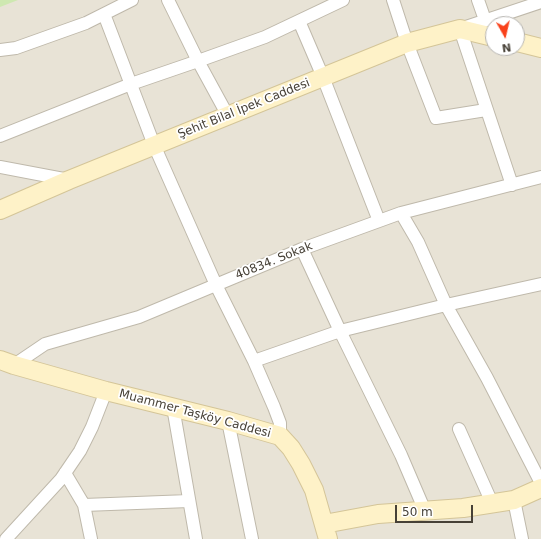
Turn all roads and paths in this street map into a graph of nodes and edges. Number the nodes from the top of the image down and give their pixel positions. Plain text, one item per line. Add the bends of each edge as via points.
1 (132, 0) edge
2 (168, 0) edge
3 (343, 0) edge
4 (393, 0) edge
5 (478, 0) edge
6 (541, 2) edge
7 (104, 14) junction
8 (497, 16) edge
9 (485, 20) joint
10 (299, 21) junction
11 (460, 29) junction
12 (485, 35) edge
13 (407, 43) junction
14 (525, 44) edge
15 (541, 48) edge
16 (0, 50) edge
17 (198, 61) junction
18 (323, 77) junction
19 (131, 84) junction
20 (486, 110) junction
21 (228, 116) junction
22 (0, 136) edge
23 (154, 145) junction
24 (0, 167) edge
25 (541, 177) edge
26 (69, 180) junction
27 (512, 185) junction
28 (0, 210) edge
29 (402, 213) junction
30 (379, 221) junction
31 (302, 248) junction
32 (541, 284) edge
33 (216, 285) junction
34 (446, 305) junction
35 (340, 331) junction
36 (254, 361) junction
37 (7, 362) edge
38 (106, 391) junction
39 (173, 407) junction
40 (228, 421) junction
41 (459, 430) dead end
42 (280, 436) junction
43 (65, 473) junction
44 (541, 483) edge
45 (541, 488) edge
46 (514, 500) junction
47 (189, 501) junction
48 (492, 503) junction
49 (84, 505) junction
50 (425, 511) junction
51 (17, 527) junction
52 (326, 532) edge
53 (6, 539) edge
54 (19, 539) edge
55 (91, 539) edge
56 (196, 539) edge
57 (252, 539) edge
58 (522, 539) edge

1 - 7 street
2 - 17 street
3 - 10 street
4 - 13 street
5 - 9 street
6 - 8 street
7 - 16 street via 16,48
7 - 19 street
9 - 11 street
10 - 17 street via 265,37
10 - 18 street
11 - 12 street, Şehit Bilal İpek Caddesi
11 - 13 street, Şehit Bilal İpek Caddesi
11 - 20 street
13 - 18 street, Şehit Bilal İpek Caddesi
13 - 20 street via 436,118
14 - 15 street
17 - 19 street
17 - 21 street
18 - 21 street, Şehit Bilal İpek Caddesi
18 - 30 street
19 - 22 street
19 - 23 street
20 - 27 street
21 - 23 street, Şehit Bilal İpek Caddesi
23 - 26 street, Şehit Bilal İpek Caddesi
23 - 33 street
24 - 26 street
25 - 27 street, 40834. Sokak
26 - 28 street, Şehit Bilal İpek Caddesi
27 - 29 street, 40834. Sokak
29 - 30 street, 40834. Sokak
29 - 34 street
30 - 31 street, 40834. Sokak
31 - 33 street, 40834. Sokak
31 - 35 street
32 - 34 street
33 - 36 street
33 - 37 street, 40834. Sokak via 139,317 45,344
34 - 35 street
34 - 44 street
35 - 36 street
35 - 50 street via 401,455
36 - 42 street via 280,423
37 - 38 street, Muammer Taşköy Caddesi
38 - 39 street, Muammer Taşköy Caddesi
38 - 43 street via 92,427
39 - 40 street, Muammer Taşköy Caddesi
39 - 47 street
40 - 42 street, Muammer Taşköy Caddesi
40 - 57 street
41 - 48 street
42 - 52 street, Muammer Taşköy Caddesi via 291,448 314,490
43 - 49 street
43 - 51 street
45 - 46 street
46 - 48 street
46 - 58 street
47 - 49 street
47 - 56 street
48 - 50 street
49 - 55 street
50 - 52 street via 378,514
51 - 53 street
51 - 54 street

